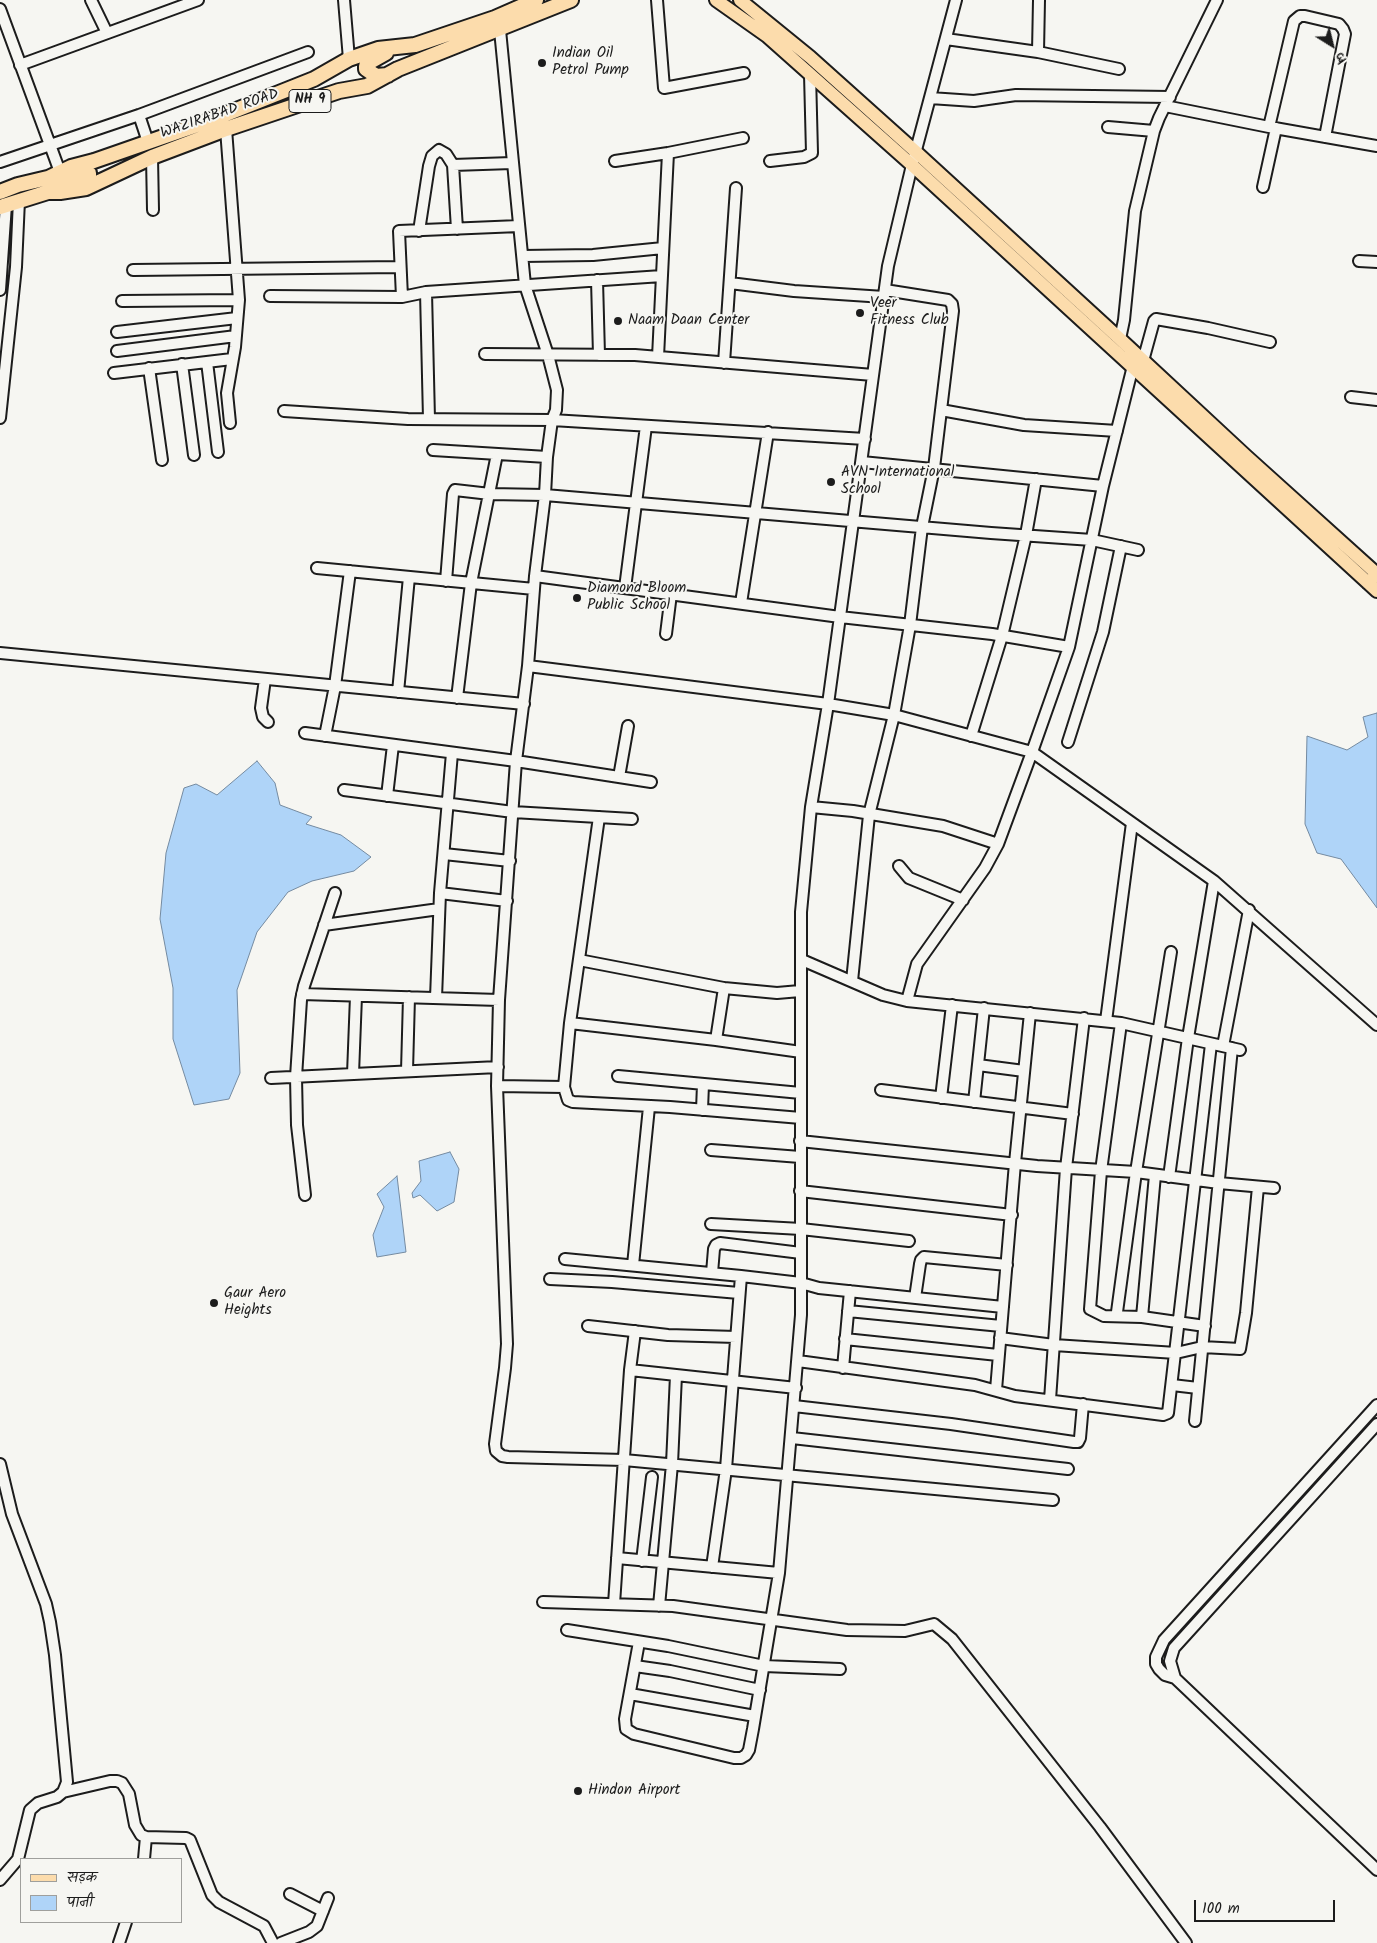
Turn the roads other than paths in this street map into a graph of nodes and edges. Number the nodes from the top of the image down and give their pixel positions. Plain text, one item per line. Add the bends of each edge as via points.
1 (92, 0) edge
2 (198, 0) edge
3 (344, 0) edge
4 (536, 0) edge
5 (571, 0) edge
6 (656, 0) edge
7 (716, 0) edge
8 (740, 0) edge
9 (956, 0) edge
10 (1039, 0) edge
11 (1217, 0) edge
12 (1, 16) edge
13 (500, 30) junction
14 (107, 33) junction
15 (946, 39) junction
16 (394, 48) junction
17 (308, 52) dead end
18 (1038, 52) junction
19 (349, 59) junction
20 (20, 65) junction
21 (1119, 69) dead end
22 (744, 73) dead end
23 (810, 74) junction
24 (389, 75) junction
25 (930, 98) junction
26 (1167, 102) junction
27 (140, 115) junction
28 (1108, 127) dead end
29 (1272, 128) junction
30 (226, 129) junction
31 (1154, 131) junction
32 (1324, 137) junction
33 (743, 138) dead end
34 (148, 142) junction
35 (52, 146) junction
36 (1377, 146) edge
37 (668, 153) junction
38 (152, 156) junction
39 (914, 159) junction
40 (615, 160) dead end
41 (770, 161) dead end
42 (0, 162) edge
43 (512, 163) junction
44 (454, 165) junction
45 (52, 180) junction
46 (1263, 187) dead end
47 (736, 188) dead end
48 (0, 192) edge
49 (8, 204) edge
50 (154, 210) dead end
51 (520, 226) junction
52 (456, 229) junction
53 (419, 231) junction
54 (663, 248) junction
55 (523, 256) junction
56 (1360, 261) dead end
57 (1377, 262) edge
58 (400, 267) junction
59 (133, 270) dead end
60 (237, 270) junction
61 (662, 276) junction
62 (597, 280) junction
63 (730, 284) junction
64 (525, 285) junction
65 (0, 290) edge
66 (426, 292) junction
67 (884, 293) junction
68 (270, 296) dead end
69 (402, 297) junction
70 (239, 300) junction
71 (122, 301) dead end
72 (237, 318) junction
73 (117, 332) dead end
74 (236, 336) junction
75 (1270, 342) dead end
76 (1116, 343) junction
77 (117, 351) dead end
78 (484, 354) dead end
79 (548, 354) junction
80 (599, 355) junction
81 (658, 357) junction
82 (232, 359) junction
83 (1135, 360) junction
84 (207, 362) junction
85 (724, 363) junction
86 (182, 364) junction
87 (149, 368) junction
88 (114, 372) dead end
89 (874, 375) junction
90 (1352, 398) dead end
91 (1377, 400) edge
92 (941, 410) junction
93 (284, 411) dead end
94 (0, 418) edge
95 (429, 419) junction
96 (552, 420) junction
97 (230, 423) dead end
98 (646, 426) junction
99 (1117, 431) junction
100 (768, 432) junction
101 (865, 439) junction
102 (432, 450) dead end
103 (218, 452) dead end
104 (497, 454) junction
105 (194, 455) dead end
106 (547, 457) junction
107 (162, 460) dead end
108 (862, 462) junction
109 (934, 468) junction
110 (1036, 479) junction
111 (1103, 486) junction
112 (490, 494) junction
113 (545, 495) junction
114 (637, 503) junction
115 (755, 512) junction
116 (853, 520) junction
117 (922, 527) junction
118 (1026, 535) junction
119 (1092, 540) junction
120 (1121, 546) junction
121 (1138, 550) dead end
122 (317, 568) dead end
123 (350, 571) junction
124 (535, 576) junction
125 (409, 577) junction
126 (446, 580) junction
127 (472, 583) junction
128 (1374, 583) edge
129 (625, 588) junction
130 (534, 589) junction
131 (671, 594) junction
132 (741, 603) junction
133 (840, 617) junction
134 (910, 625) junction
135 (666, 634) dead end
136 (1002, 636) junction
137 (1069, 647) junction
138 (0, 654) edge
139 (528, 666) junction
140 (265, 679) junction
141 (335, 686) junction
142 (398, 692) junction
143 (457, 698) junction
144 (524, 704) junction
145 (828, 704) junction
146 (894, 715) junction
147 (268, 722) dead end
148 (628, 726) dead end
149 (304, 733) dead end
150 (325, 736) junction
151 (971, 736) junction
152 (1068, 742) dead end
153 (393, 745) junction
154 (1032, 752) junction
155 (452, 753) junction
156 (516, 761) junction
157 (619, 777) junction
158 (651, 782) dead end
159 (344, 790) dead end
160 (387, 796) junction
161 (447, 804) junction
162 (811, 807) junction
163 (513, 812) junction
164 (868, 815) junction
165 (599, 817) junction
166 (632, 819) dead end
167 (1132, 823) junction
168 (998, 844) junction
169 (444, 854) junction
170 (510, 861) junction
171 (899, 866) dead end
172 (1214, 881) junction
173 (335, 893) dead end
174 (440, 893) junction
175 (507, 900) junction
176 (963, 900) junction
177 (439, 908) junction
178 (1249, 910) junction
179 (324, 925) junction
180 (1171, 952) dead end
181 (580, 960) junction
182 (802, 960) junction
183 (852, 981) junction
184 (724, 988) junction
185 (800, 991) junction
186 (302, 994) junction
187 (356, 996) junction
188 (409, 997) junction
189 (436, 998) junction
190 (500, 1000) junction
191 (907, 1001) junction
192 (952, 1005) junction
193 (984, 1008) junction
194 (1030, 1013) junction
195 (1084, 1018) junction
196 (1106, 1021) junction
197 (570, 1023) junction
198 (1121, 1023) junction
199 (1377, 1025) edge
200 (1158, 1031) junction
201 (1188, 1038) junction
202 (716, 1040) junction
203 (1211, 1044) junction
204 (1231, 1048) junction
205 (801, 1052) junction
206 (978, 1065) junction
207 (498, 1067) junction
208 (1024, 1070) junction
209 (406, 1071) junction
210 (353, 1074) junction
211 (618, 1076) dead end
212 (296, 1077) junction
213 (271, 1078) dead end
214 (703, 1084) junction
215 (497, 1086) junction
216 (564, 1087) junction
217 (881, 1090) dead end
218 (801, 1093) junction
219 (940, 1098) junction
220 (974, 1102) junction
221 (649, 1107) junction
222 (1020, 1108) junction
223 (702, 1110) junction
224 (1073, 1114) junction
225 (801, 1118) junction
226 (800, 1141) junction
227 (711, 1150) dead end
228 (800, 1156) junction
229 (1015, 1164) junction
230 (1066, 1168) junction
231 (1101, 1171) junction
232 (1136, 1172) junction
233 (1155, 1175) junction
234 (1168, 1177) junction
235 (1195, 1180) junction
236 (1219, 1183) junction
237 (1258, 1187) junction
238 (1274, 1188) dead end
239 (800, 1191) junction
240 (306, 1195) dead end
241 (1012, 1215) junction
242 (711, 1224) dead end
243 (801, 1229) junction
244 (909, 1241) dead end
245 (801, 1253) junction
246 (565, 1259) dead end
247 (1007, 1265) junction
248 (633, 1266) junction
249 (712, 1273) junction
250 (741, 1276) junction
251 (550, 1279) dead end
252 (801, 1284) junction
253 (850, 1291) junction
254 (739, 1293) junction
255 (915, 1298) junction
256 (1003, 1307) junction
257 (848, 1311) junction
258 (1117, 1312) dead end
259 (1142, 1317) junction
260 (1180, 1323) junction
261 (588, 1326) dead end
262 (1002, 1326) junction
263 (1205, 1326) junction
264 (635, 1331) junction
265 (736, 1337) junction
266 (1000, 1338) junction
267 (845, 1339) junction
268 (1054, 1345) junction
269 (1202, 1347) junction
270 (1176, 1353) junction
271 (998, 1355) junction
272 (798, 1361) junction
273 (842, 1368) junction
274 (630, 1370) junction
275 (676, 1375) junction
276 (732, 1382) junction
277 (1172, 1385) junction
278 (796, 1388) junction
279 (1198, 1388) junction
280 (996, 1390) junction
281 (1050, 1400) junction
282 (1083, 1404) junction
283 (1377, 1405) edge
284 (794, 1406) junction
285 (1195, 1422) dead end
286 (1377, 1424) edge
287 (792, 1438) junction
288 (624, 1460) junction
289 (0, 1464) edge
290 (672, 1464) junction
291 (726, 1468) junction
292 (1068, 1470) dead end
293 (789, 1475) junction
294 (652, 1477) dead end
295 (1053, 1500) dead end
296 (616, 1558) junction
297 (642, 1560) junction
298 (663, 1563) junction
299 (712, 1567) junction
300 (779, 1574) junction
301 (544, 1602) dead end
302 (614, 1604) junction
303 (659, 1606) junction
304 (771, 1621) junction
305 (567, 1630) dead end
306 (639, 1642) junction
307 (1171, 1654) junction
308 (1156, 1657) junction
309 (635, 1666) junction
310 (764, 1666) junction
311 (840, 1669) dead end
312 (1175, 1678) junction
313 (760, 1690) junction
314 (630, 1694) junction
315 (755, 1716) junction
316 (63, 1792) junction
317 (146, 1837) junction
318 (144, 1858) edge
319 (1377, 1870) edge
320 (0, 1880) edge
321 (290, 1894) dead end
322 (328, 1898) dead end
323 (323, 1911) junction
324 (126, 1923) edge
325 (119, 1943) edge
326 (273, 1943) edge
327 (281, 1943) edge
328 (1186, 1943) edge

1 - 14 street
2 - 14 street
3 - 19 street
4 - 16 highway, WAZIRABAD ROAD / NH 9 via 451,33
5 - 13 highway, WAZIRABAD ROAD / NH 9
6 - 22 street via 664,88
7 - 23 main road via 748,21
8 - 39 main road via 810,57
9 - 15 street
10 - 18 street
11 - 26 street
12 - 20 street
13 - 24 highway, WAZIRABAD ROAD / NH 9
13 - 43 street
14 - 20 street
15 - 18 street
15 - 25 street
16 - 19 highway, WAZIRABAD ROAD / NH 9 via 378,49
16 - 24 highway via 366,66 368,72 376,76
17 - 27 street
18 - 21 street
19 - 34 highway, WAZIRABAD ROAD / NH 9 via 314,79
20 - 35 street
23 - 39 main road
23 - 41 street via 812,153
24 - 30 highway, WAZIRABAD ROAD / NH 9 via 367,86 339,91
25 - 26 street via 974,101 1016,95
25 - 39 street
26 - 29 street
26 - 31 street
27 - 34 street
27 - 35 street
28 - 31 street
29 - 32 street
29 - 32 street via 1294,21 1305,16 1339,24 1345,34
29 - 46 street
30 - 38 highway, WAZIRABAD ROAD / NH 9
30 - 60 street
31 - 76 street via 1135,211 1124,320
32 - 36 street
33 - 37 street
34 - 45 highway, WAZIRABAD ROAD / NH 9
35 - 42 street
35 - 45 street
37 - 40 street
37 - 54 street
38 - 45 highway, WAZIRABAD ROAD / NH 9 via 86,188 60,192
38 - 50 street
39 - 67 street
39 - 76 main road
43 - 44 street
43 - 51 street
44 - 52 street
44 - 53 street via 439,150 432,156
45 - 48 highway, WAZIRABAD ROAD / NH 9
45 - 49 highway, WAZIRABAD ROAD / NH 9
47 - 63 street
49 - 65 street
49 - 94 street via 16,267
51 - 52 street
51 - 55 street
52 - 53 street
53 - 58 street via 399,231
54 - 55 street
54 - 61 street
55 - 64 street
56 - 57 street
58 - 60 street
58 - 69 street
59 - 60 street
60 - 70 street
61 - 62 street
61 - 81 street
62 - 64 street
62 - 80 street
63 - 67 street via 794,291
63 - 85 street
64 - 66 street
64 - 79 street
66 - 69 street
66 - 95 street
67 - 89 street
67 - 92 street via 943,298 952,304
68 - 69 street
70 - 71 street
70 - 72 street
72 - 73 street
72 - 74 street
74 - 77 street
74 - 82 street
75 - 83 street via 1156,319
76 - 83 main road
78 - 79 street
79 - 80 street
79 - 96 street via 557,390
80 - 81 street
81 - 85 street
82 - 84 street
82 - 97 street via 228,393
83 - 99 street
83 - 128 main road
84 - 86 street
84 - 103 street
85 - 89 street
86 - 87 street
86 - 105 street
87 - 88 street
87 - 107 street
89 - 101 street
90 - 91 street
92 - 99 street via 1024,425
92 - 109 street
93 - 95 street
95 - 96 street
96 - 98 street
96 - 106 street
98 - 100 street
98 - 114 street
99 - 111 street
100 - 101 street
100 - 115 street
101 - 108 street
102 - 104 street
104 - 106 street
104 - 112 street
106 - 113 street
108 - 109 street
108 - 116 street
109 - 110 street
109 - 117 street
110 - 111 street
110 - 118 street
111 - 119 street
112 - 113 street
112 - 126 street via 455,490
112 - 127 street
113 - 114 street
113 - 124 street
114 - 115 street
114 - 129 street
115 - 116 street
115 - 132 street
116 - 117 street
116 - 133 street
117 - 118 street
117 - 134 street
118 - 119 street
118 - 136 street
119 - 120 street
119 - 137 street
120 - 121 street
120 - 152 street via 1100,641
122 - 123 street
123 - 125 street
123 - 141 street
124 - 129 street
124 - 130 street
125 - 126 street
125 - 142 street
126 - 127 street
127 - 130 street
127 - 143 street
129 - 131 street
130 - 139 street
131 - 132 street
131 - 135 street
132 - 133 street
133 - 134 street
133 - 145 street
134 - 136 street
134 - 146 street
136 - 137 street
136 - 151 street
137 - 154 street
138 - 140 street
139 - 144 street
139 - 145 street
140 - 141 street
140 - 147 street via 261,708
141 - 142 street
141 - 150 street
142 - 143 street
143 - 144 street
144 - 156 street
145 - 146 street
145 - 162 street
146 - 151 street
146 - 164 street
148 - 157 street
149 - 150 street
150 - 153 street
151 - 154 street
153 - 155 street
153 - 160 street
154 - 167 street
154 - 168 street
155 - 156 street
155 - 161 street
156 - 157 street
156 - 163 street
157 - 158 street
159 - 160 street
160 - 161 street
161 - 163 street
161 - 169 street
162 - 164 street
162 - 182 street via 801,912
163 - 165 street
163 - 170 street
164 - 168 street via 943,826
164 - 183 street
165 - 166 street
165 - 181 street
167 - 172 street
167 - 196 street
168 - 176 street
169 - 170 street
169 - 174 street
170 - 175 street
171 - 176 street via 909,878
172 - 178 street
172 - 201 street
173 - 179 street
174 - 175 street
174 - 177 street
175 - 190 street
176 - 191 street via 917,964
177 - 179 street
177 - 189 street
178 - 199 street
178 - 204 street
179 - 186 street
180 - 200 street
181 - 184 street
181 - 197 street
182 - 183 street
182 - 185 street
183 - 191 street
184 - 185 street via 777,993
184 - 202 street
185 - 205 street
186 - 187 street
186 - 212 street
187 - 188 street
187 - 210 street
188 - 189 street
188 - 209 street
189 - 190 street
190 - 207 street
191 - 192 street
192 - 193 street
192 - 219 street
193 - 194 street
193 - 206 street
194 - 195 street
194 - 208 street
195 - 196 street
195 - 224 street
196 - 198 street
197 - 202 street
197 - 216 street
198 - 200 street
198 - 231 street
200 - 201 street
200 - 232 street
201 - 203 street
201 - 234 street
202 - 205 street
203 - 204 street
203 - 235 street
204 - 236 street
205 - 218 street
206 - 208 street
206 - 220 street
207 - 209 street
207 - 215 street
208 - 222 street
209 - 210 street
210 - 212 street
211 - 214 street
212 - 213 street
212 - 240 street via 298,1133
214 - 218 street
214 - 223 street
215 - 216 street
215 - 288 street via 507,1344 496,1451 508,1457
216 - 221 street via 568,1100 573,1102
217 - 219 street
218 - 225 street
219 - 220 street
220 - 222 street
221 - 223 street
221 - 248 street
222 - 224 street
222 - 229 street
223 - 225 street
224 - 230 street
225 - 226 street
226 - 228 street
226 - 229 street
227 - 228 street
228 - 239 street
229 - 230 street
229 - 241 street
230 - 231 street
230 - 268 street
231 - 232 street
231 - 259 street via 1090,1309 1104,1316
232 - 233 street
232 - 258 street
233 - 234 street
233 - 259 street
234 - 235 street
235 - 236 street
235 - 260 street
236 - 237 street
236 - 263 street
237 - 238 street
237 - 269 street via 1240,1349
239 - 241 street
239 - 243 street
241 - 247 street
242 - 243 street
243 - 244 street
243 - 245 street
245 - 249 street via 720,1243 714,1249
245 - 252 street
246 - 248 street
247 - 255 street via 924,1257
247 - 256 street
248 - 249 street
249 - 250 street
250 - 252 street
250 - 254 street
251 - 254 street
252 - 253 street
252 - 272 street
253 - 255 street
253 - 257 street
254 - 265 street
255 - 256 street
256 - 262 street
257 - 262 street
257 - 267 street
259 - 260 street
260 - 263 street
260 - 270 street
261 - 264 street
262 - 266 street
263 - 269 street
264 - 265 street
264 - 274 street
265 - 276 street
266 - 268 street
266 - 271 street
267 - 271 street
267 - 273 street
268 - 270 street
268 - 281 street
269 - 270 street
269 - 279 street
270 - 277 street
271 - 280 street
272 - 273 street
272 - 278 street
273 - 280 street
274 - 275 street
274 - 288 street
275 - 276 street
275 - 290 street
276 - 278 street
276 - 291 street
277 - 279 street
277 - 282 street via 1170,1409 1163,1416
278 - 284 street
279 - 285 street
280 - 281 street
281 - 282 street
282 - 284 street via 1078,1442
283 - 308 street via 1164,1640
284 - 287 street
286 - 307 street
287 - 292 street
287 - 293 street
288 - 290 street
288 - 296 street
289 - 316 street via 12,1514 50,1622 67,1782
290 - 291 street
290 - 298 street
291 - 293 street
291 - 299 street
293 - 295 street
293 - 300 street
294 - 297 street
296 - 297 street
296 - 302 street
297 - 298 street
298 - 299 street
298 - 303 street
299 - 300 street
300 - 304 street
301 - 302 street
302 - 303 street
303 - 304 street
304 - 310 street
304 - 328 street via 847,1630 905,1632 934,1624 952,1639 1100,1827
305 - 306 street
306 - 309 street
306 - 310 street
307 - 308 street
307 - 312 street via 1170,1666
308 - 312 street via 1159,1669
309 - 313 street
309 - 314 street
310 - 311 street
310 - 313 street
312 - 319 street
313 - 315 street
314 - 315 street
314 - 315 street via 624,1725 630,1732 734,1758 741,1758 749,1750
316 - 317 street via 117,1781 129,1794 137,1831
316 - 320 street via 33,1806 18,1859
317 - 318 street
317 - 326 street via 190,1840 212,1895 264,1926
321 - 323 street
322 - 323 street
323 - 327 street via 309,1932
324 - 325 street

